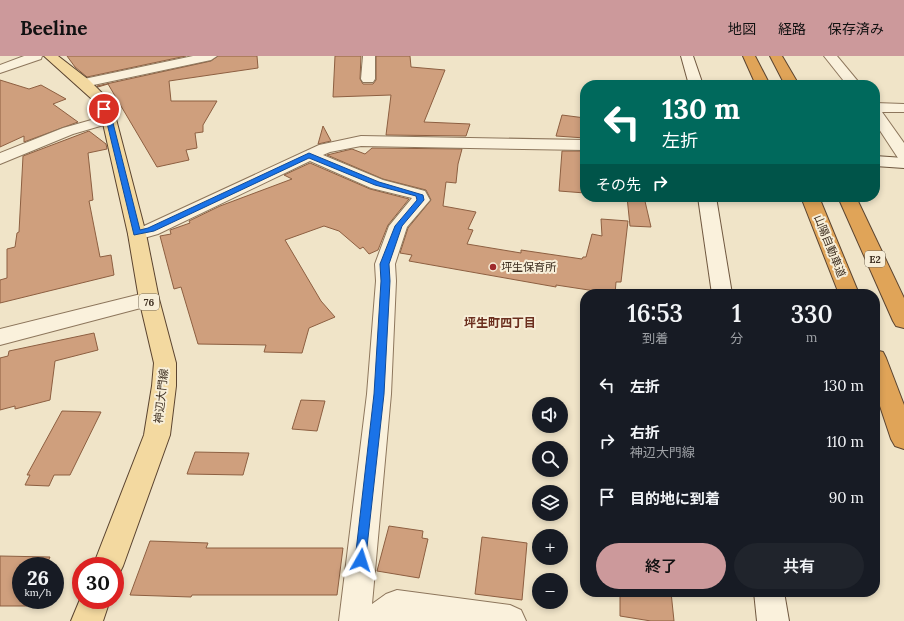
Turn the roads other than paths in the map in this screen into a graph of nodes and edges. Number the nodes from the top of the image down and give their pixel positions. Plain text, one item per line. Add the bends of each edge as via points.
1 (36, 56) edge
2 (50, 56) edge
3 (211, 56) edge
4 (369, 56) edge
5 (687, 56) edge
6 (749, 56) edge
7 (776, 56) edge
8 (830, 56) edge
9 (0, 69) edge
10 (368, 79) dead end
11 (694, 80) edge
12 (761, 80) edge
13 (789, 80) edge
14 (850, 80) edge
15 (84, 83) junction
16 (880, 107) edge
17 (904, 108) edge
18 (109, 119) junction
19 (880, 121) edge
20 (580, 145) edge
21 (309, 155) junction
22 (0, 159) edge
23 (902, 160) edge
24 (880, 162) edge
25 (708, 202) edge
26 (812, 202) edge
27 (849, 202) edge
28 (137, 234) junction
29 (721, 289) edge
30 (847, 289) edge
31 (149, 299) junction
32 (904, 321) edge
33 (0, 337) edge
34 (880, 372) edge
35 (904, 439) edge
36 (111, 557) edge
37 (770, 597) edge
38 (92, 609) edge
39 (87, 621) edge
40 (354, 621) edge
41 (374, 621) edge
42 (510, 621) edge
43 (773, 621) edge

1 - 9 street
2 - 15 main road, 神辺大門線 / 76
3 - 15 street
4 - 10 street
5 - 11 street
6 - 12 highway
7 - 13 highway
8 - 14 street
15 - 18 main road, 神辺大門線 / 76 via 100,99
16 - 17 street
18 - 22 street via 68,131
18 - 28 main road, 神辺大門線 / 76
19 - 23 street
20 - 21 street via 361,141 325,148
21 - 28 street via 151,230
21 - 40 street via 377,184 420,195 421,200 398,226 384,264 386,281 379,394
23 - 24 street
25 - 29 street
26 - 30 highway, 山陽自動車道
27 - 32 highway, E2
28 - 31 main road, 神辺大門線 / 76
31 - 33 street
31 - 36 main road, 神辺大門線 / 76 via 165,363 164,386 156,435
34 - 35 highway
37 - 43 street
38 - 39 main road
41 - 42 street via 397,606

